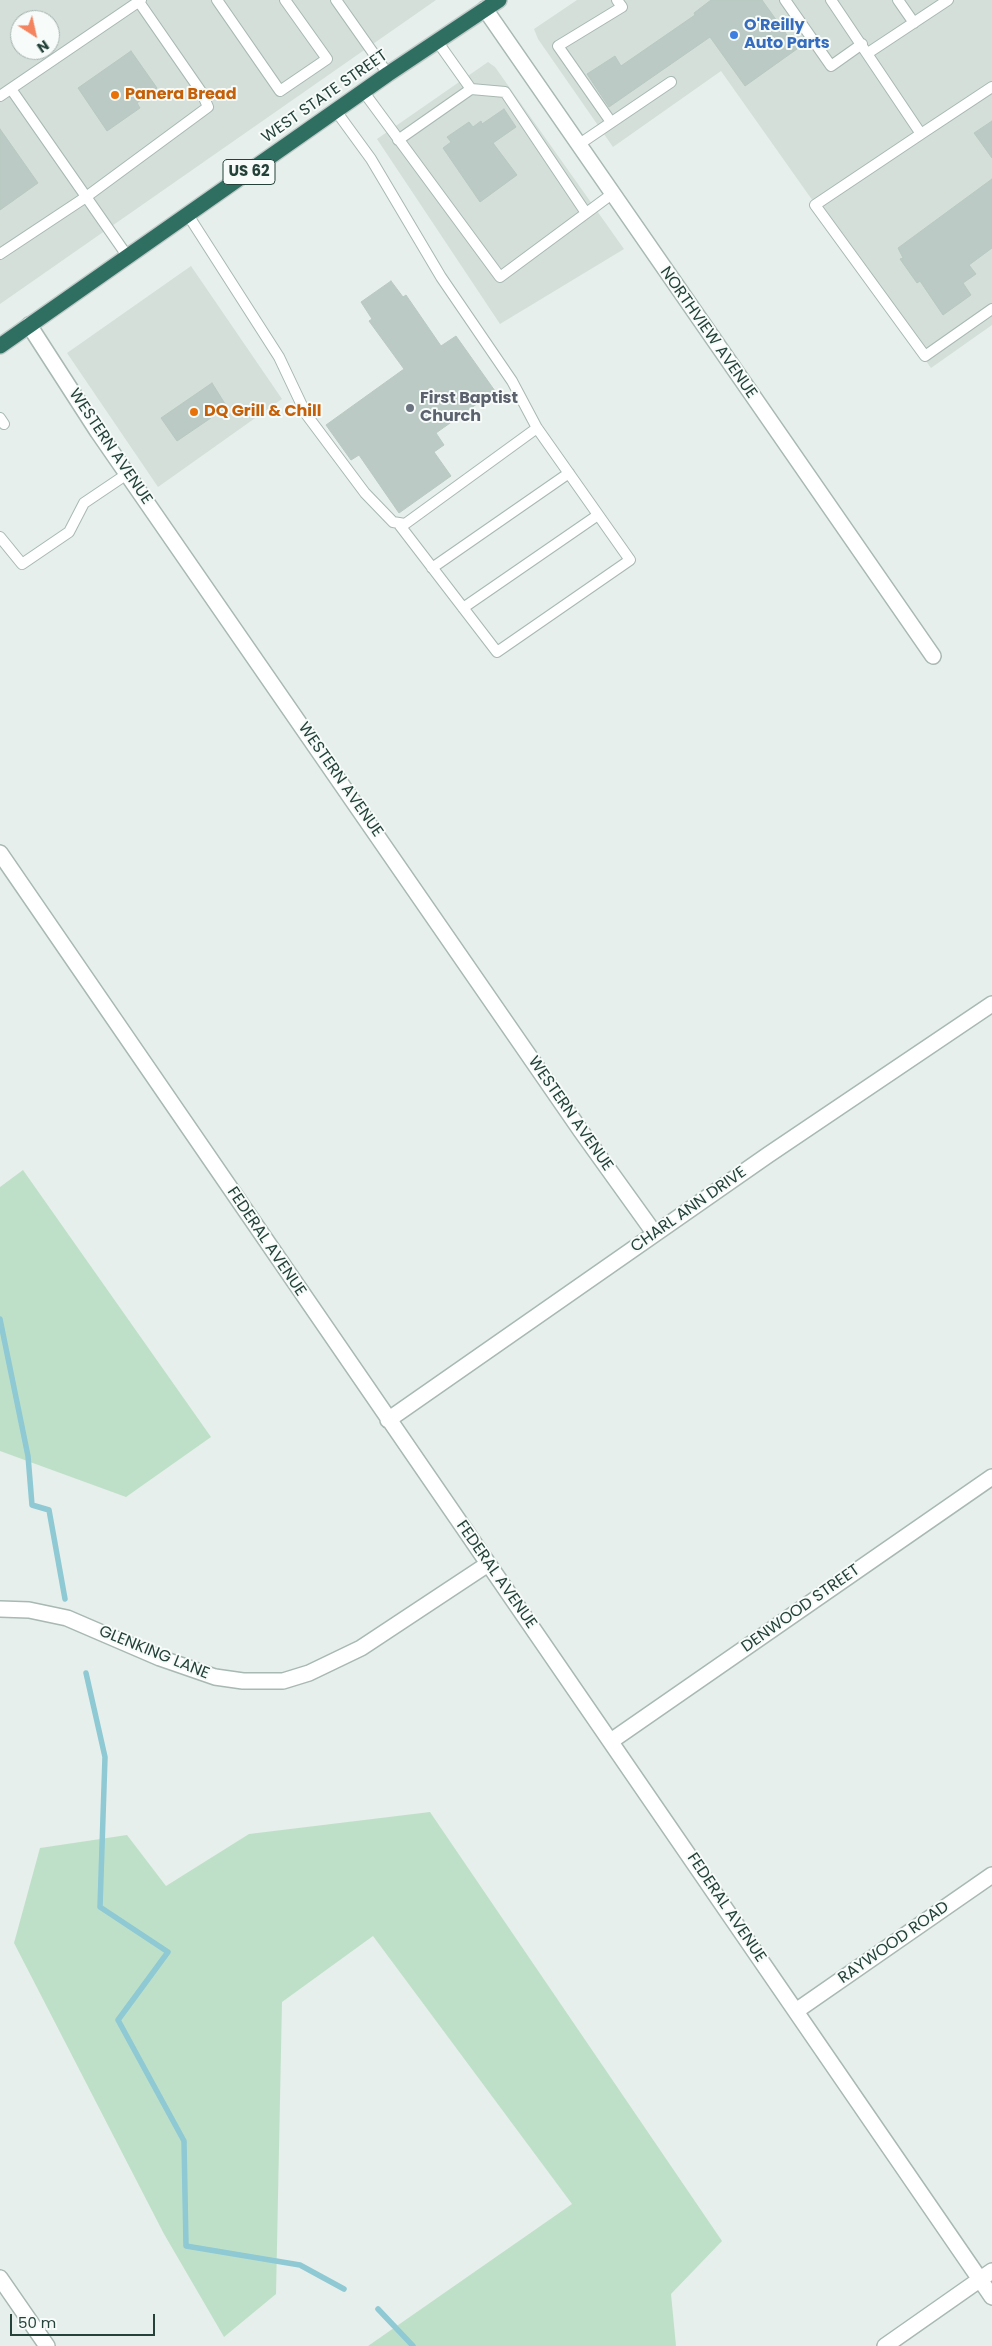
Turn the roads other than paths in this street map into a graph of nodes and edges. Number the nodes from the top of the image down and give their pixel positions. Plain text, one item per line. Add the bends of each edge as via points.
1 (217, 0) edge
2 (285, 0) edge
3 (336, 0) edge
4 (499, 0) edge
5 (616, 0) edge
6 (785, 0) edge
7 (831, 0) edge
8 (898, 0) edge
9 (948, 0) edge
10 (140, 1) edge
11 (485, 10) junction
12 (914, 23) junction
13 (438, 41) junction
14 (862, 44) junction
15 (868, 54) junction
16 (388, 74) junction
17 (671, 82) dead end
18 (992, 87) edge
19 (10, 89) junction
20 (471, 89) junction
21 (363, 91) junction
22 (0, 96) edge
23 (336, 111) junction
24 (611, 122) junction
25 (921, 134) junction
26 (398, 140) junction
27 (578, 145) junction
28 (612, 194) junction
29 (86, 197) junction
30 (586, 213) junction
31 (188, 214) junction
32 (0, 254) edge
33 (128, 257) junction
34 (992, 309) edge
35 (28, 325) junction
36 (0, 346) edge
37 (537, 428) junction
38 (569, 473) junction
39 (127, 474) junction
40 (598, 515) junction
41 (402, 523) junction
42 (0, 537) edge
43 (432, 568) junction
44 (463, 608) junction
45 (933, 656) dead end
46 (0, 853) edge
47 (992, 1004) edge
48 (655, 1234) junction
49 (388, 1420) junction
50 (992, 1477) edge
51 (488, 1564) junction
52 (0, 1609) edge
53 (611, 1741) junction
54 (992, 1875) edge
55 (796, 2011) junction
56 (986, 2275) edge
57 (0, 2278) edge
58 (992, 2297) edge
59 (47, 2346) edge
60 (885, 2346) edge

1 - 2 lane via 280,91 327,59
3 - 16 lane
4 - 11 highway, WEST STATE STREET / US 62
5 - 24 lane via 622,7 558,46
6 - 14 lane via 830,66
7 - 14 lane
8 - 12 lane
9 - 12 lane
10 - 19 lane
10 - 29 lane via 202,93 208,107
11 - 13 highway, WEST STATE STREET / US 62
11 - 27 street, NORTHVIEW AVENUE
12 - 15 lane
13 - 16 highway, WEST STATE STREET / US 62
13 - 20 lane
14 - 15 lane
15 - 25 lane
16 - 21 highway, WEST STATE STREET / US 62
17 - 24 lane
18 - 25 lane
19 - 22 lane
19 - 29 lane
20 - 26 lane
20 - 30 lane via 505,92
21 - 23 highway, WEST STATE STREET / US 62
21 - 26 lane
23 - 31 highway, WEST STATE STREET / US 62
23 - 37 lane via 371,159 441,277 512,381
24 - 27 lane
25 - 34 lane via 815,205 925,356
26 - 30 lane via 500,277
27 - 28 street, NORTHVIEW AVENUE
28 - 30 lane
28 - 45 street, NORTHVIEW AVENUE
29 - 32 lane
29 - 33 lane
31 - 33 highway, WEST STATE STREET / US 62
31 - 41 lane via 279,356 306,414 365,493 393,522
33 - 35 highway, WEST STATE STREET / US 62
35 - 36 highway, WEST STATE STREET / US 62
35 - 39 street, WESTERN AVENUE
37 - 38 lane
37 - 41 lane
38 - 40 lane
38 - 43 lane
39 - 42 lane via 84,502 69,532 22,564
39 - 48 street, WESTERN AVENUE
40 - 44 lane
40 - 44 lane via 630,560 497,652
41 - 43 lane
43 - 44 lane
46 - 49 street, FEDERAL AVENUE
47 - 48 street, CHARL ANN DRIVE
48 - 49 street, CHARL ANN DRIVE
49 - 51 street, FEDERAL AVENUE
50 - 53 street, DENWOOD STREET
51 - 52 street, GLENKING LANE via 361,1648 310,1673 283,1681 215,1677 169,1662 67,1618 28,1610
51 - 53 street, FEDERAL AVENUE
53 - 55 street, FEDERAL AVENUE
54 - 55 street, RAYWOOD ROAD
55 - 56 street, FEDERAL AVENUE
56 - 58 street, FEDERAL AVENUE
56 - 60 street
57 - 59 street

